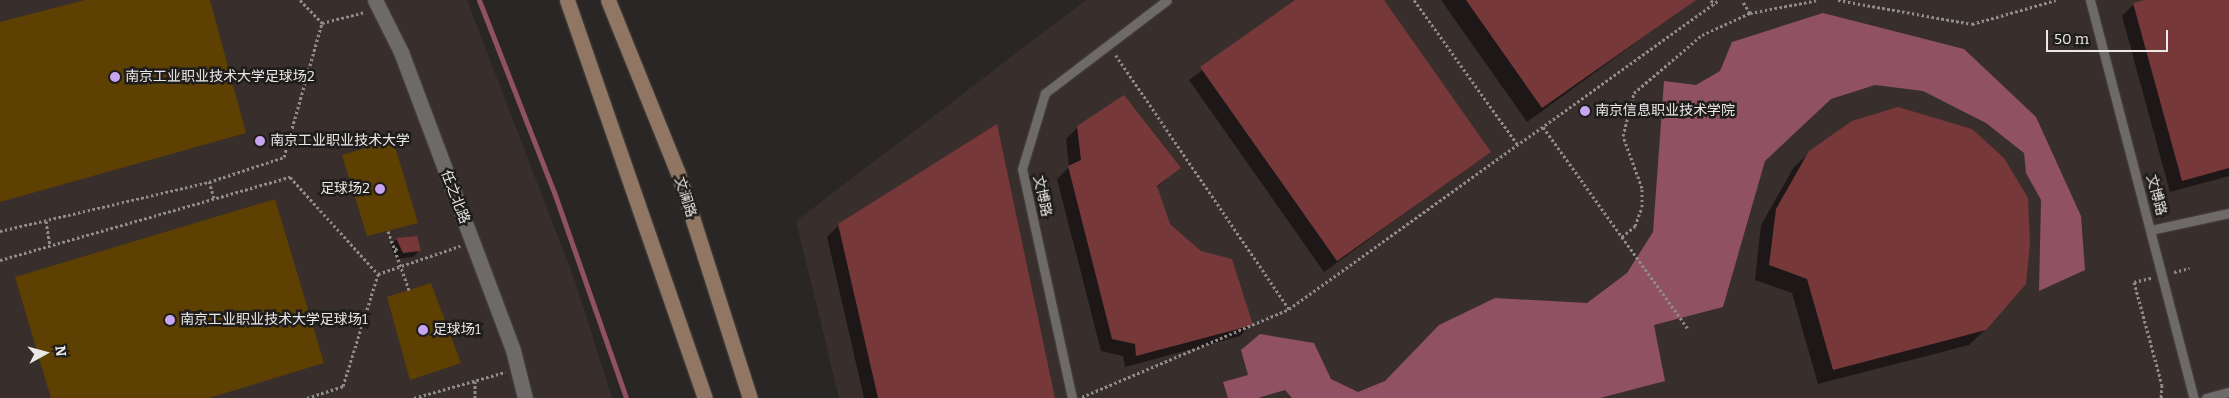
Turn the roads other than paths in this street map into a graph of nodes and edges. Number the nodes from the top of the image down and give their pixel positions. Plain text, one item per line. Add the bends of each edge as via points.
1 (567, 0) edge
2 (608, 0) edge
3 (1167, 0) edge
4 (2090, 0) edge
5 (379, 4) edge
6 (2229, 213) edge
7 (2151, 230) junction
8 (2229, 392) edge
9 (525, 398) edge
10 (705, 398) edge
11 (750, 398) edge
12 (1072, 398) edge
13 (2194, 398) edge
14 (2206, 398) edge

1 - 10 main road
2 - 11 main road, 文澜路 via 678,173
3 - 12 lane, 文博路 via 1045,93 1022,169
4 - 7 lane, 文博路
5 - 9 street, 任之北路 via 472,242 519,369
6 - 7 lane
7 - 13 lane, 文博路
8 - 14 lane

